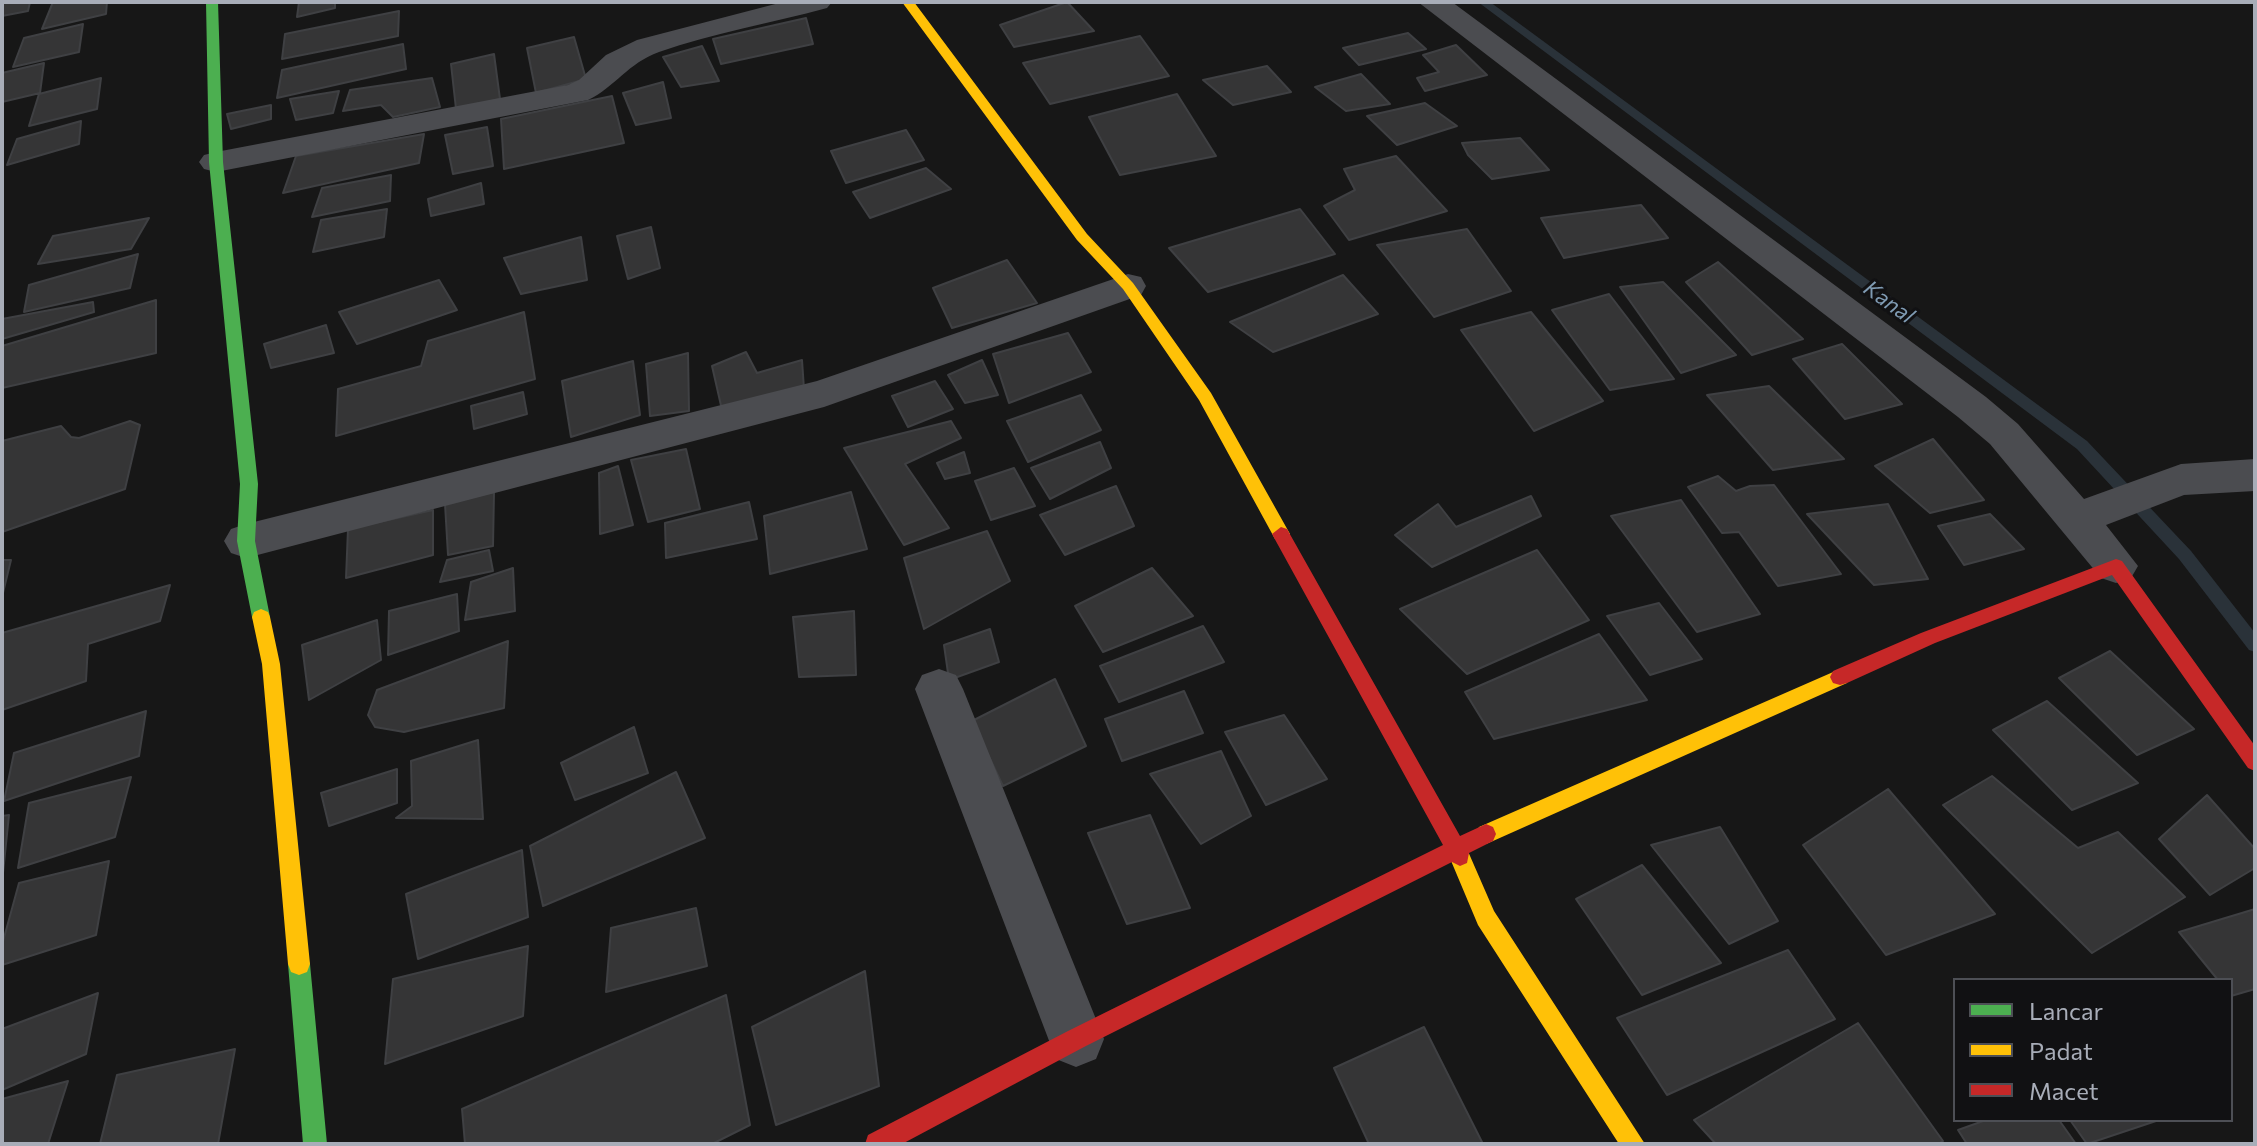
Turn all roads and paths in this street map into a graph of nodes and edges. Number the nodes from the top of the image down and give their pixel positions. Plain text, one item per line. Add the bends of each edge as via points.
1 (212, 2) edge
2 (817, 2) edge
3 (908, 2) edge
4 (1433, 2) edge
5 (216, 162) junction
6 (1128, 286) junction
7 (2255, 475) edge
8 (2086, 515) junction
9 (246, 541) junction
10 (2116, 566) junction
11 (939, 689) dead end
12 (2255, 762) edge
13 (1456, 847) junction
14 (1076, 1039) junction
15 (315, 1144) edge
16 (877, 1144) edge
17 (1633, 1144) edge

1 - 5 street
2 - 5 street via 648,46 617,61 577,93
3 - 6 street via 1082,237
4 - 8 street via 1972,407
5 - 9 street via 249,484
6 - 9 street via 824,393
6 - 13 street via 1205,397
7 - 8 street via 2181,480
8 - 10 street
9 - 15 street via 271,664
10 - 12 street
10 - 13 street via 1928,638
11 - 14 street
13 - 14 street
13 - 17 street via 1486,918
14 - 16 street

